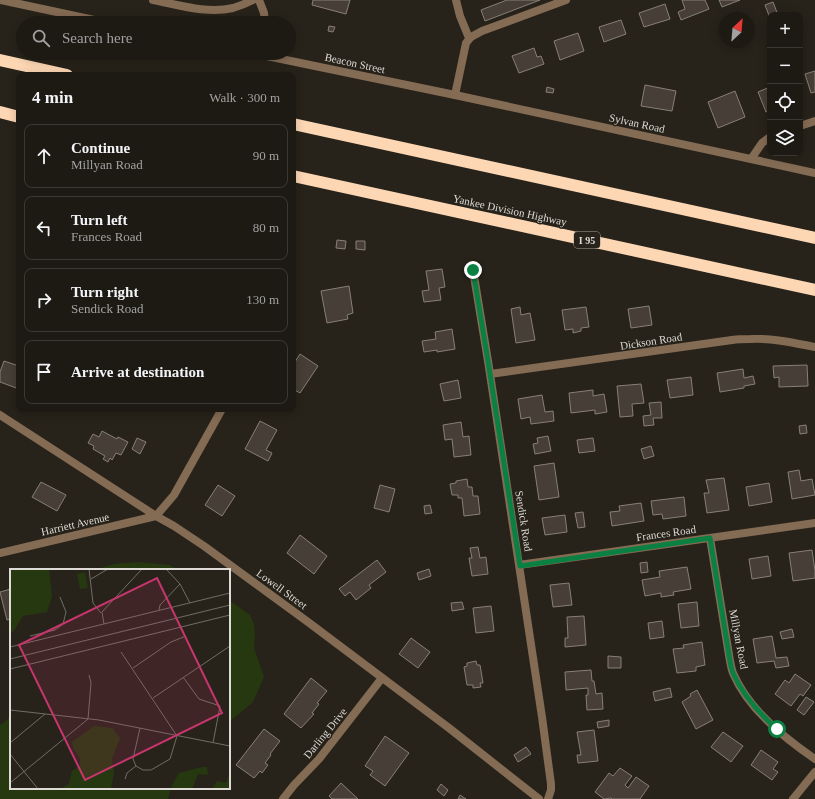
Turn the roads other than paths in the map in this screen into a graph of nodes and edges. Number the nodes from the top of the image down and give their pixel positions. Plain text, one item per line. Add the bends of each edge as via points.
1 (1, 0) edge
2 (153, 0) edge
3 (253, 0) edge
4 (259, 0) edge
5 (456, 0) edge
6 (566, 0) edge
7 (75, 16) edge
8 (264, 16) edge
9 (469, 38) junction
10 (0, 60) edge
11 (290, 60) edge
12 (54, 72) edge
13 (455, 94) junction
14 (0, 112) edge
15 (16, 116) edge
16 (815, 121) edge
17 (296, 125) edge
18 (803, 125) edge
19 (767, 140) edge
20 (751, 159) junction
21 (815, 173) edge
22 (296, 177) edge
23 (815, 238) edge
24 (473, 270) dead end
25 (815, 290) edge
26 (815, 347) edge
27 (490, 374) junction
28 (220, 412) edge
29 (0, 415) edge
30 (156, 516) junction
31 (815, 523) edge
32 (710, 538) junction
33 (0, 553) edge
34 (520, 566) junction
35 (382, 678) junction
36 (815, 759) edge
37 (815, 772) edge
38 (283, 799) edge
39 (539, 799) edge
40 (548, 799) edge
41 (793, 799) edge

1 - 7 street
2 - 3 street via 205,10 233,8
4 - 8 street
5 - 9 street
6 - 9 street
9 - 13 street
10 - 12 highway
11 - 13 street, Beacon Street
13 - 20 street, Sylvan Road
14 - 15 highway
16 - 18 street
17 - 23 highway
19 - 20 street
20 - 21 street, Sylvan Road
22 - 25 highway, Yankee Division Highway / I 95
24 - 27 street, Sendick Road
26 - 27 street, Dickson Road via 764,339 732,340
27 - 34 street, Sendick Road
28 - 30 street via 174,495
29 - 30 street, Lowell Street
30 - 33 street, Harriett Avenue
30 - 35 street, Lowell Street via 204,546
31 - 32 street, Frances Road
32 - 34 street, Frances Road
32 - 36 street, Millyan Road via 729,655 736,680 764,718
34 - 40 street, Sendick Road via 551,781
35 - 38 street, Darling Drive via 319,759
35 - 39 street, Lowell Street
37 - 41 street

